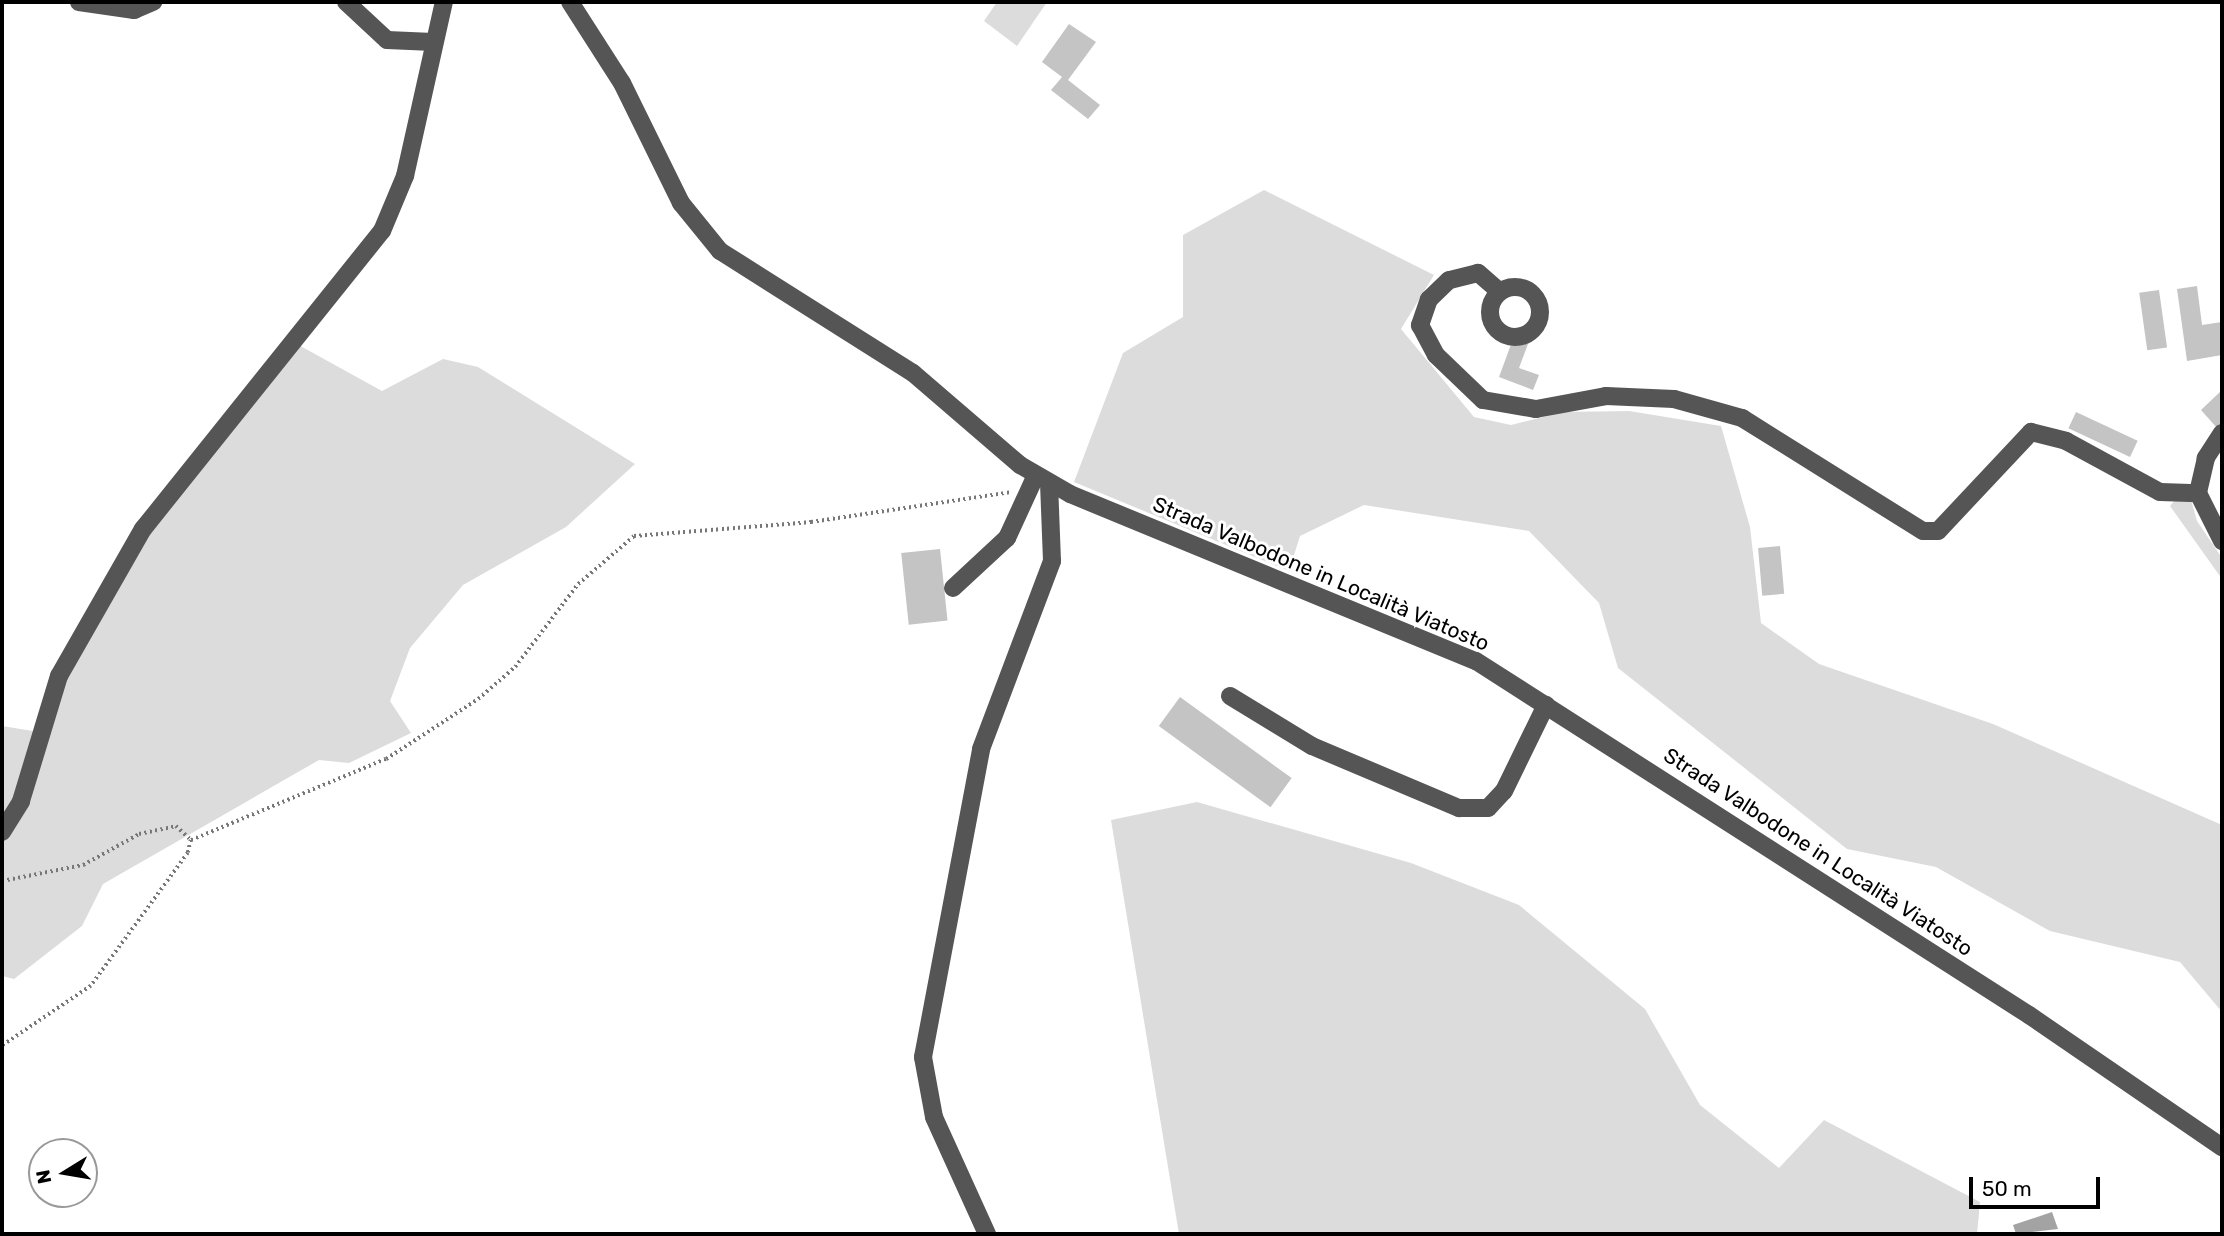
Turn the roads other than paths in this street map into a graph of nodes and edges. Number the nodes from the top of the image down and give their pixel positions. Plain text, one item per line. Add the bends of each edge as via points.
1 (79, 2) edge
2 (153, 2) edge
3 (345, 2) edge
4 (444, 2) edge
5 (570, 2) edge
6 (433, 42) junction
7 (1499, 291) dead end
8 (2222, 433) edge
9 (1039, 481) junction
10 (2198, 493) junction
11 (2222, 541) edge
12 (953, 588) dead end
13 (1230, 696) dead end
14 (1546, 705) junction
15 (2, 832) edge
16 (2222, 1147) edge
17 (987, 1234) edge

1 - 2 street via 134,10
3 - 6 street via 387,40
4 - 6 street
5 - 9 street, Strada Valbodone in Località Viatosto via 622,83 681,203 720,251 913,373
6 - 15 street via 405,176 382,231 143,528 59,676 21,801
7 - 10 street via 1478,273 1450,280 1429,299 1420,325 1436,355 1483,400 1536,409 1606,396 1674,399 1742,418 1923,531 1938,531 2031,432 2066,442 2160,492
8 - 10 street via 2206,458
9 - 12 street via 1007,537
9 - 14 street, Strada Valbodone in Località Viatosto via 1450,649
9 - 17 street via 1052,561 981,749 923,1058 934,1117
10 - 11 street
13 - 14 street via 1312,746 1458,808 1489,808 1504,791
14 - 16 street, Strada Valbodone in Località Viatosto via 2029,1014

